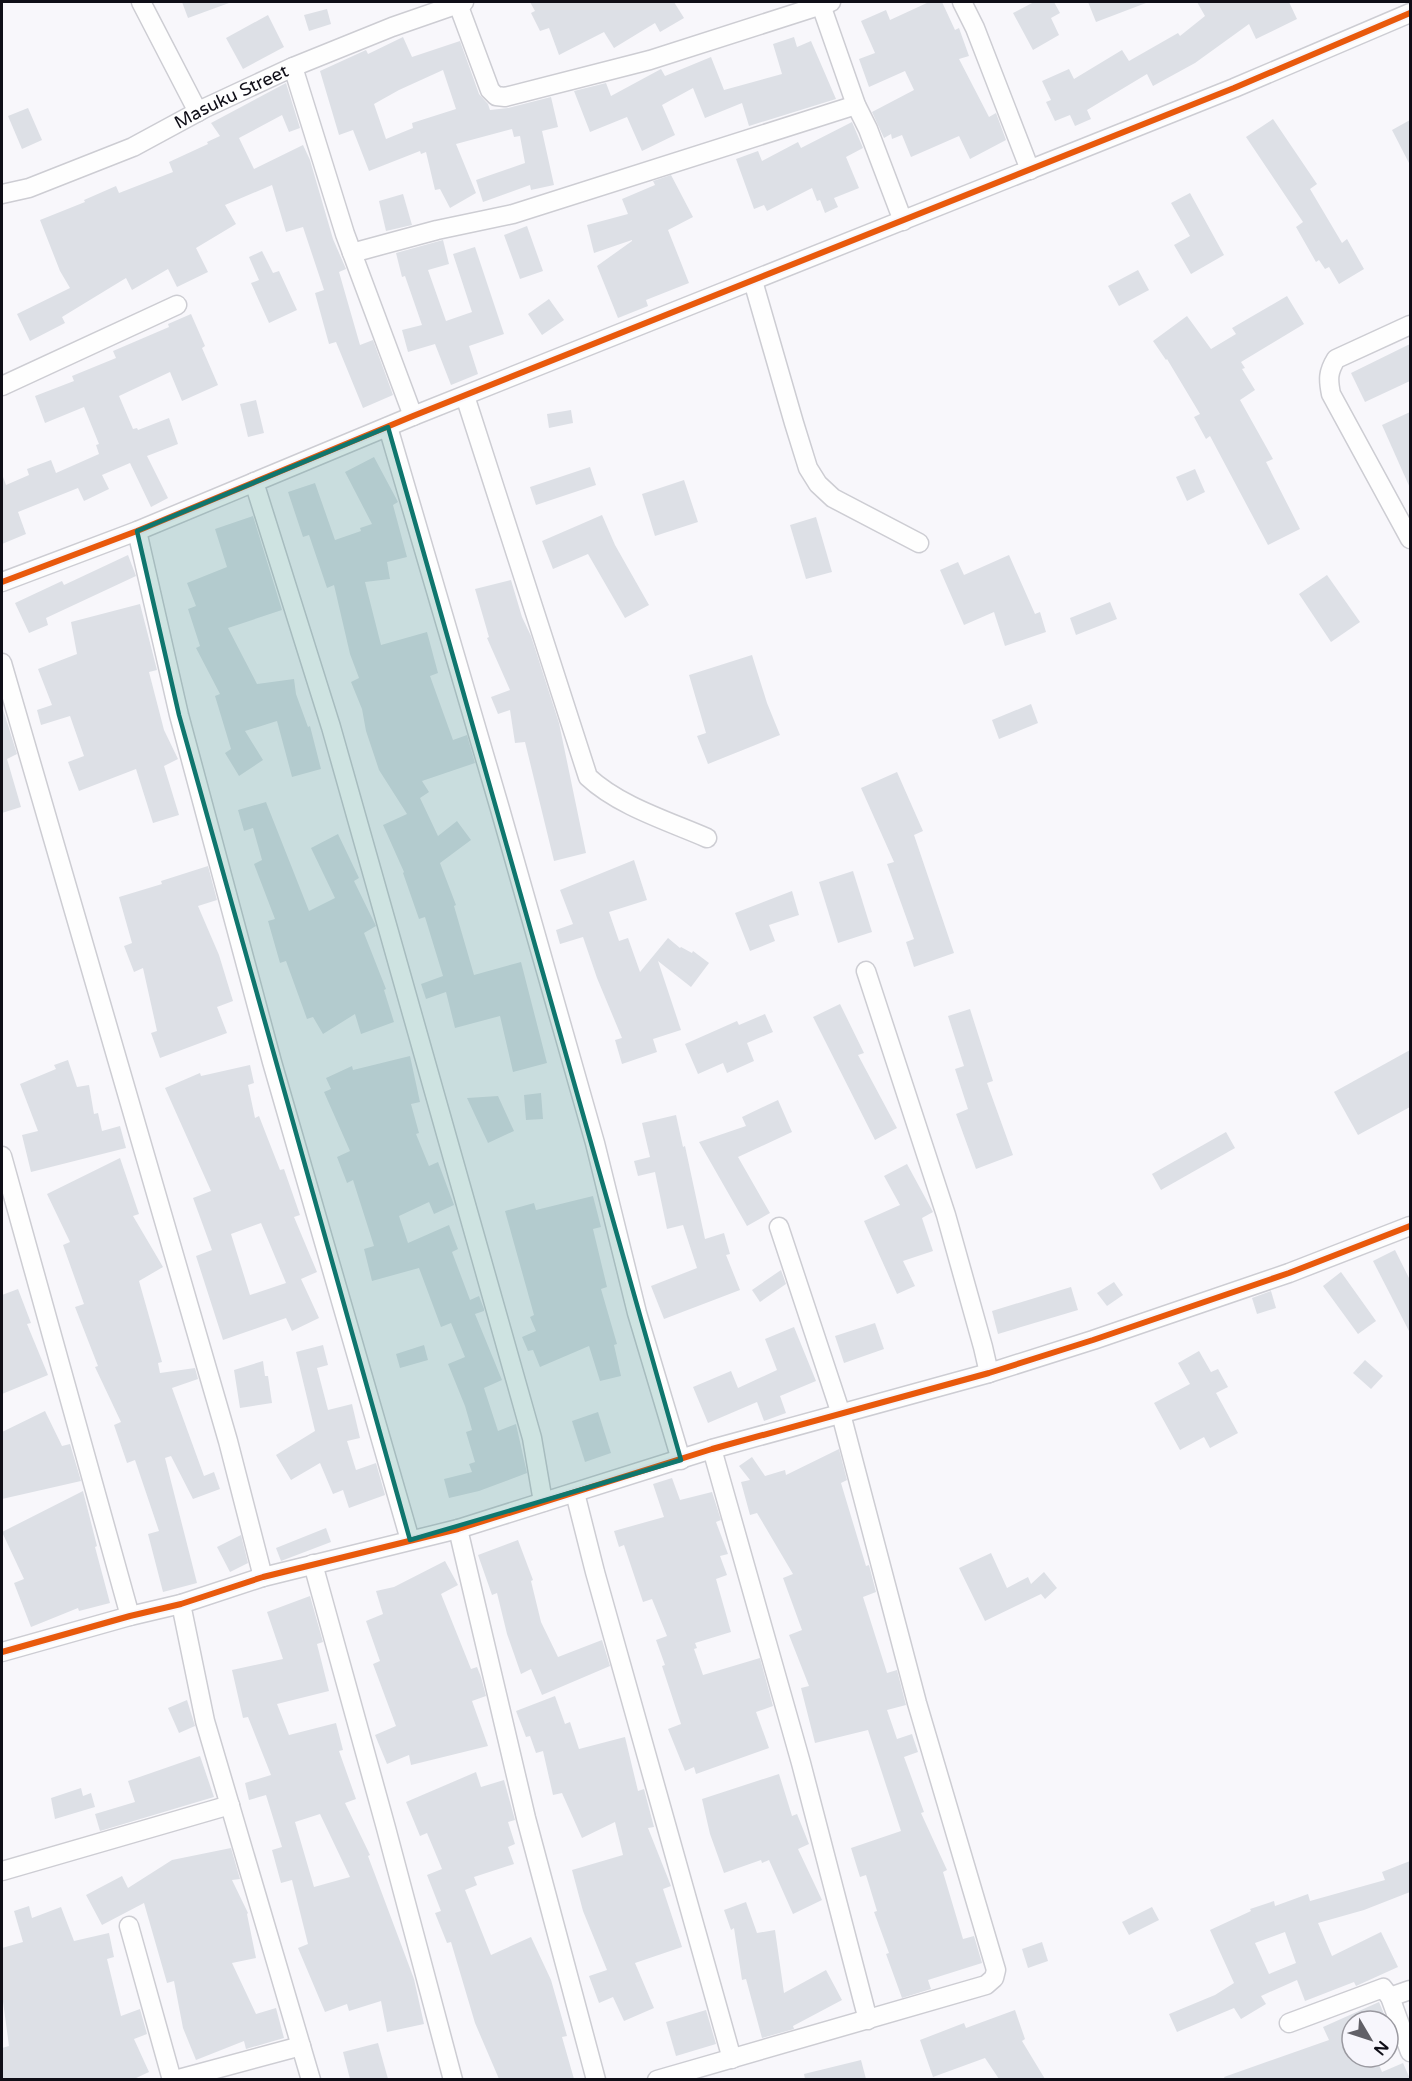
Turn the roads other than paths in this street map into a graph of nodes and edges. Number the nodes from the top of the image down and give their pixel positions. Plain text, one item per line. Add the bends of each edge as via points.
1 (141, 2) edge
2 (962, 2) edge
3 (461, 3) edge
4 (826, 3) edge
5 (1410, 13) edge
6 (293, 67) junction
7 (856, 105) junction
8 (198, 112) junction
9 (1030, 170) junction
10 (2, 194) edge
11 (903, 221) junction
12 (352, 253) junction
13 (753, 281) junction
14 (177, 306) dead end
15 (1410, 325) edge
16 (2, 386) edge
17 (465, 396) junction
18 (413, 416) junction
19 (388, 426) junction
20 (254, 482) junction
21 (137, 531) junction
22 (1410, 539) edge
23 (920, 543) dead end
24 (2, 582) edge
25 (2, 663) edge
26 (707, 838) dead end
27 (866, 971) dead end
28 (2, 1156) edge
29 (1410, 1226) edge
30 (779, 1227) dead end
31 (988, 1373) junction
32 (841, 1414) junction
33 (712, 1449) junction
34 (681, 1460) junction
35 (575, 1493) junction
36 (543, 1502) junction
37 (458, 1529) junction
38 (410, 1540) junction
39 (313, 1564) junction
40 (263, 1577) junction
41 (181, 1604) junction
42 (130, 1616) junction
43 (2, 1652) edge
44 (230, 1805) junction
45 (2, 1871) edge
46 (129, 1926) dead end
47 (1410, 1990) edge
48 (1390, 1997) junction
49 (868, 2020) junction
50 (1289, 2023) dead end
51 (301, 2046) junction
52 (1410, 2052) edge
53 (732, 2059) junction
54 (174, 2079) edge
55 (311, 2079) edge
56 (453, 2079) edge
57 (596, 2079) edge
58 (657, 2079) edge

1 - 8 street
2 - 9 street
3 - 4 street via 490,90 505,97 650,60
3 - 6 street, Masuku Street
4 - 7 street
5 - 9 street
6 - 8 street, Masuku Street
6 - 12 street
7 - 11 street
7 - 12 street via 513,214
8 - 10 street, Masuku Street via 133,147 29,188
9 - 11 street
11 - 13 street
12 - 18 street
13 - 17 street
13 - 23 street via 808,468 818,484 833,498
14 - 16 street
15 - 22 street via 1336,359 1328,380 1331,394
17 - 18 street
17 - 26 street via 588,777 620,799
18 - 19 street
19 - 20 street
19 - 34 street via 595,1143 638,1313
20 - 21 street
20 - 36 street via 334,739 531,1438
21 - 24 street
21 - 38 street via 178,716 272,1062
25 - 40 street via 225,1430
27 - 31 street via 946,1215
28 - 42 street
29 - 31 street via 1289,1273
30 - 32 street
31 - 32 street
32 - 33 street
32 - 49 street via 917,1703 996,1970 986,1985
33 - 34 street
33 - 49 street via 801,1763
34 - 35 street
35 - 36 street
35 - 53 street
36 - 37 street
37 - 38 street
37 - 57 street via 526,1818
38 - 39 street
39 - 40 street
39 - 56 street
40 - 41 street
41 - 42 street
41 - 44 street via 205,1721
42 - 43 street
44 - 45 street
44 - 51 street
46 - 54 street
47 - 48 street
48 - 50 street via 1383,1988 1374,1990
48 - 52 street
49 - 53 street
51 - 54 street
51 - 55 street
53 - 58 street

